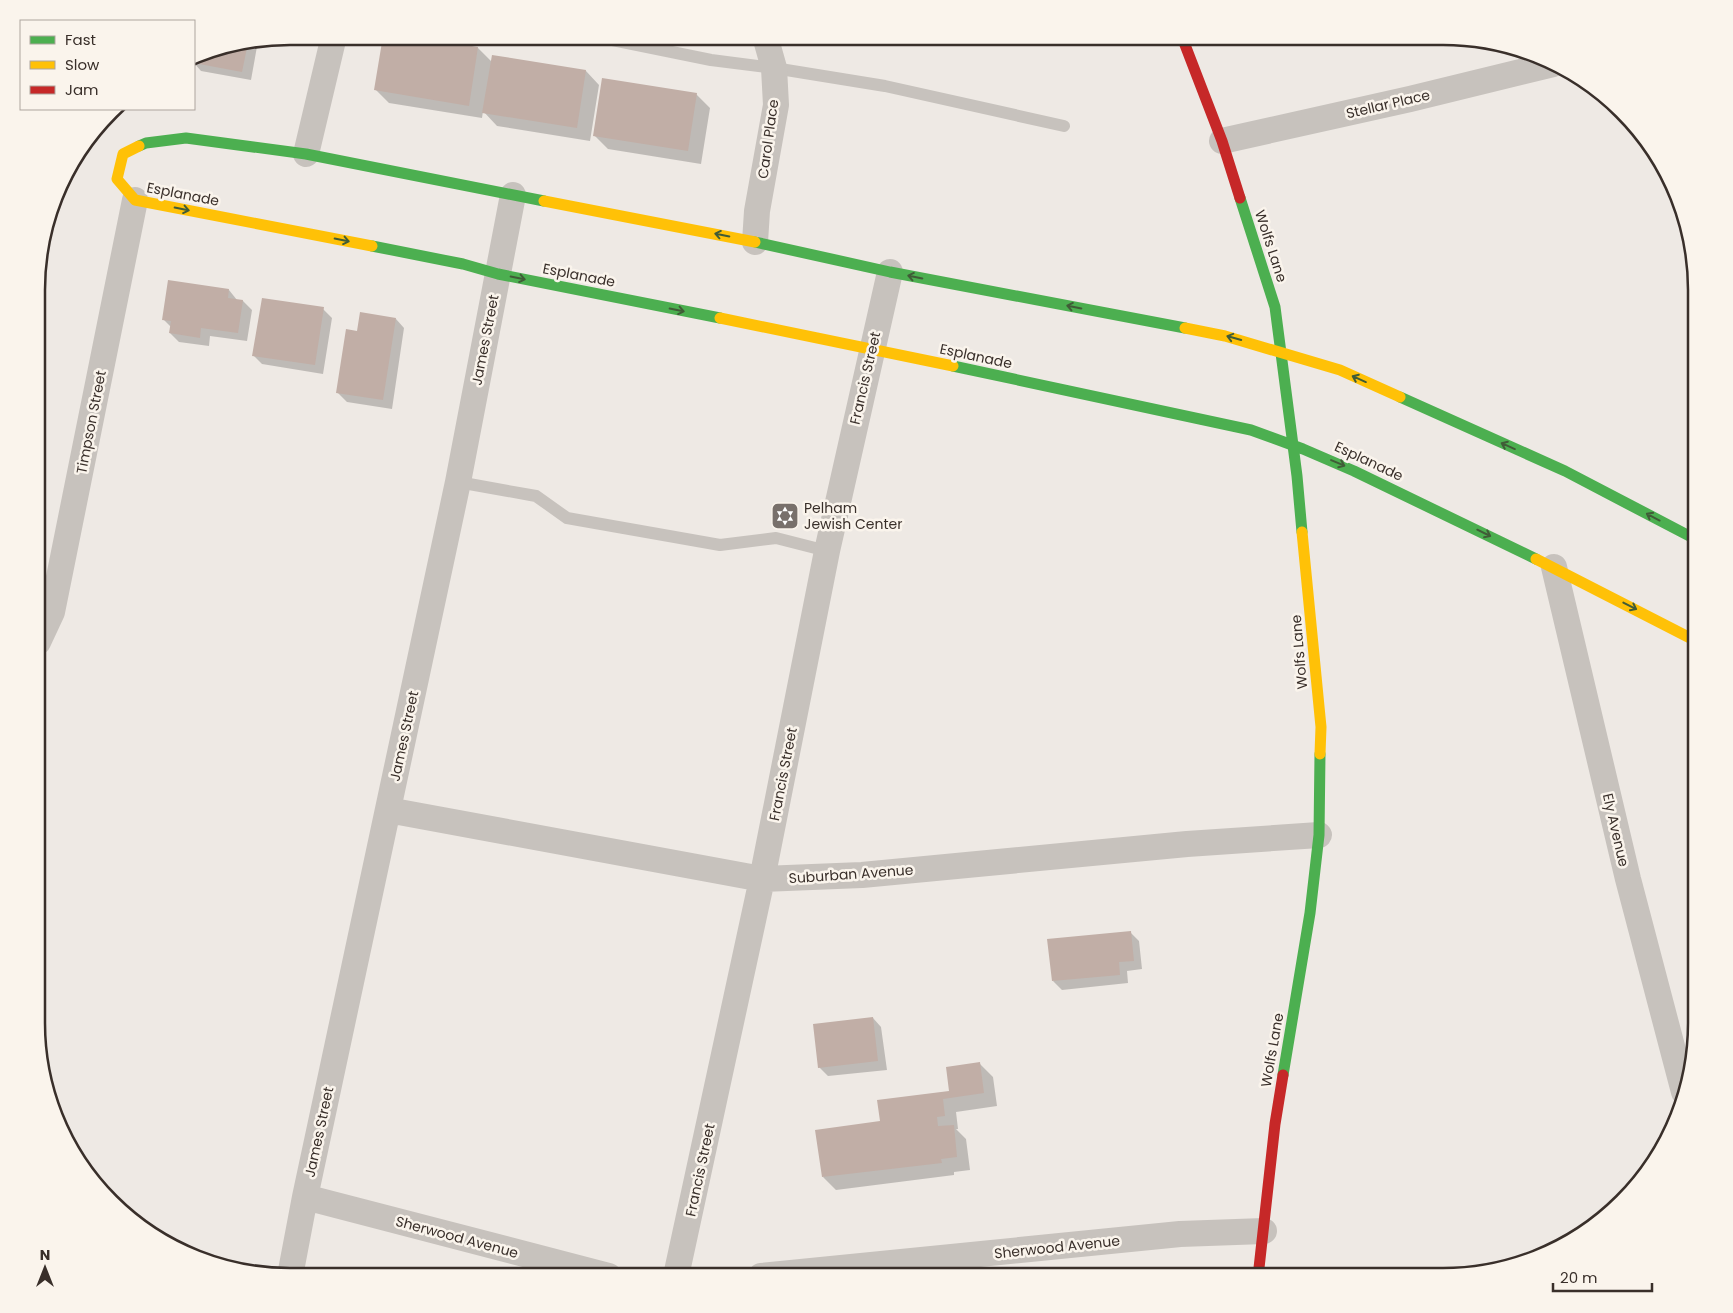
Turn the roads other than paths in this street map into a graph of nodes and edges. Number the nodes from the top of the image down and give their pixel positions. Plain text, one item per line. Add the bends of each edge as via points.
1 (332, 45) edge
2 (637, 45) edge
3 (768, 45) edge
4 (1185, 45) edge
5 (1543, 66) edge
6 (774, 68) junction
7 (1064, 126) dead end
8 (1222, 141) junction
9 (306, 154) junction
10 (513, 195) junction
11 (135, 200) junction
12 (755, 242) junction
13 (890, 272) junction
14 (498, 274) junction
15 (871, 348) junction
16 (1281, 352) junction
17 (1293, 444) junction
18 (458, 482) junction
19 (1688, 536) edge
20 (826, 552) junction
21 (1554, 567) junction
22 (45, 627) edge
23 (1688, 637) edge
24 (388, 810) junction
25 (1319, 835) junction
26 (762, 879) junction
27 (1681, 1081) edge
28 (305, 1197) junction
29 (1264, 1231) junction
30 (292, 1268) edge
31 (578, 1268) edge
32 (678, 1268) edge
33 (841, 1268) edge
34 (1259, 1268) edge

1 - 9 street
2 - 6 lane via 711,60
3 - 6 street, Carol Place
4 - 8 street, Wolfs Lane
5 - 8 street, Stellar Place
6 - 7 lane via 885,86
6 - 12 street, Carol Place via 776,104 757,211
8 - 16 street, Wolfs Lane via 1275,308
9 - 10 street, Esplanade
9 - 11 street, Esplanade via 186,138 146,143 122,154 117,179
12 -> 10 street, Esplanade
10 - 14 street, James Street
11 -> 14 street, Esplanade via 462,264
11 - 22 street, Timpson Street via 52,612
12 - 13 street, Esplanade
13 - 15 street, Francis Street
16 -> 13 street, Esplanade via 1226,336
14 -> 15 street, Esplanade
14 - 18 street, James Street
15 - 17 street, Esplanade via 1251,430
15 - 20 street, Francis Street
16 - 17 street, Wolfs Lane
19 -> 16 street, Esplanade via 1565,471 1340,370
17 -> 21 street, Esplanade via 1363,474
17 - 25 street, Wolfs Lane via 1321,726
18 - 20 lane via 536,496 567,518 720,545 776,538
18 - 24 street, James Street
20 - 26 street, Francis Street
21 -> 23 street, Esplanade
21 - 27 street, Ely Avenue via 1628,879
24 - 26 street, Suburban Avenue
24 - 28 street, James Street
25 - 26 street, Suburban Avenue via 1187,844 862,875
25 - 29 street, Wolfs Lane via 1310,913 1275,1124
26 - 32 street, Francis Street
28 - 30 street, James Street
28 - 31 street, Sherwood Avenue
29 - 33 street, Sherwood Avenue via 1180,1234
29 - 34 street, Wolfs Lane

